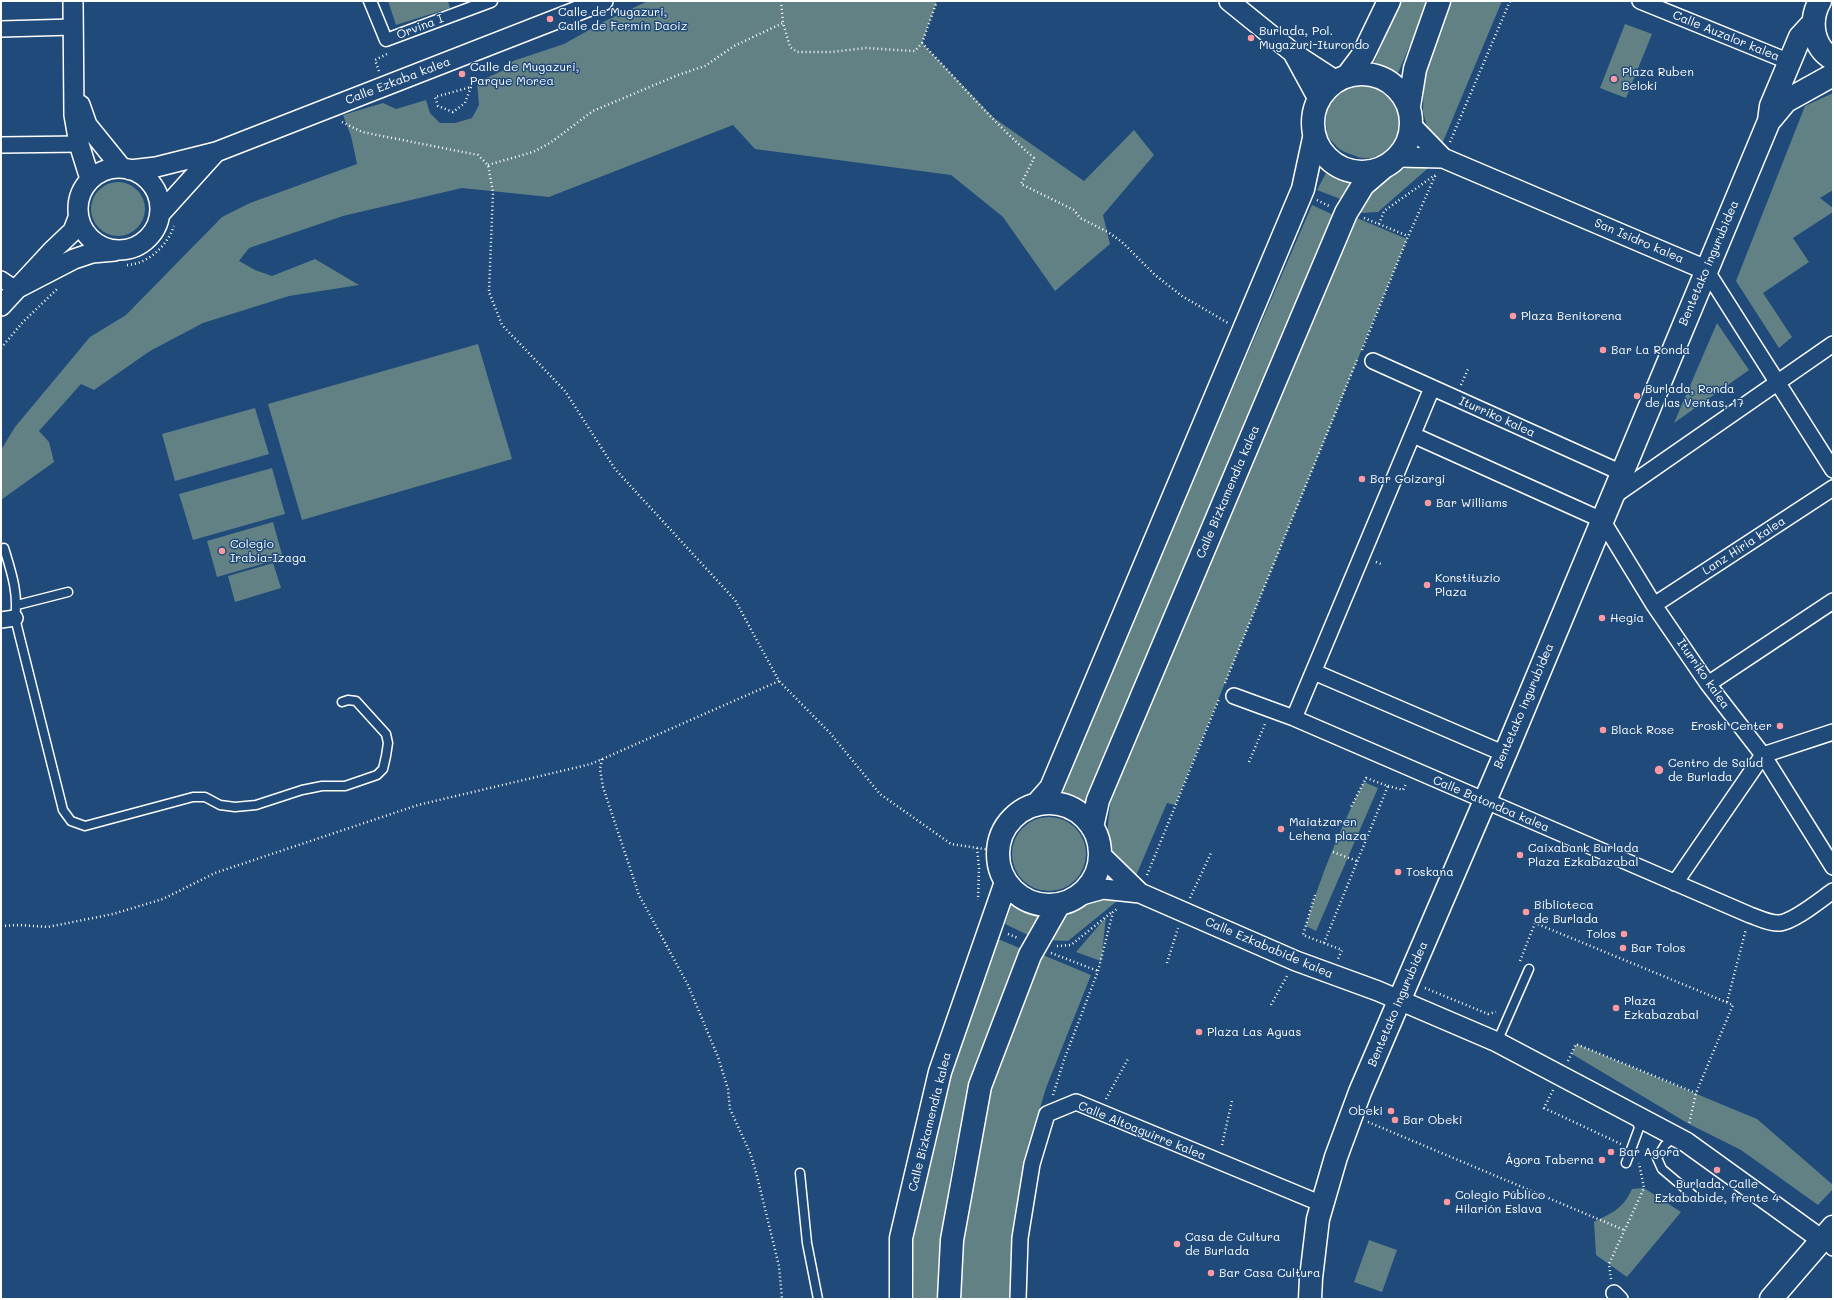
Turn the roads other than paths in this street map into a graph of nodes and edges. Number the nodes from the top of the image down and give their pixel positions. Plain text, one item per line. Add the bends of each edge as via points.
1 (73, 1) edge
2 (370, 1) edge
3 (491, 1) edge
4 (602, 1) edge
5 (1228, 1) edge
6 (1389, 1) edge
7 (1439, 1) edge
8 (1640, 1) edge
9 (1820, 1) edge
10 (470, 4) edge
11 (1812, 23) junction
12 (73, 27) junction
13 (1, 29) edge
14 (1292, 52) junction
15 (1833, 59) edge
16 (1790, 62) junction
17 (1833, 75) edge
18 (1342, 78) junction
19 (74, 85) junction
20 (1318, 99) junction
21 (1410, 115) junction
22 (1769, 121) junction
23 (1314, 138) junction
24 (79, 144) junction
25 (1, 146) edge
26 (216, 152) junction
27 (1391, 162) junction
28 (1440, 166) junction
29 (126, 168) junction
30 (90, 179) junction
31 (160, 214) junction
32 (78, 218) junction
33 (127, 249) junction
34 (1706, 270) junction
35 (9, 284) edge
36 (1, 306) edge
37 (1833, 344) edge
38 (1365, 360) road end
39 (1777, 383) junction
40 (1432, 388) junction
41 (1413, 435) junction
42 (1833, 470) edge
43 (1622, 473) junction
44 (1833, 488) edge
45 (1611, 499) junction
46 (1602, 520) junction
47 (4, 548) dead end
48 (68, 592) dead end
49 (1833, 602) edge
50 (1654, 605) junction
51 (11, 615) edge
52 (1314, 672) junction
53 (1708, 684) junction
54 (1226, 692) road end
55 (342, 702) dead end
56 (1294, 718) junction
57 (1833, 732) edge
58 (1505, 754) junction
59 (1763, 755) junction
60 (1484, 801) junction
61 (1036, 805) junction
62 (1092, 827) junction
63 (1100, 854) junction
64 (1833, 866) edge
65 (1006, 882) junction
66 (1675, 883) junction
67 (1833, 891) edge
68 (1140, 893) junction
69 (1068, 900) junction
70 (1529, 969) dead end
71 (1399, 1000) junction
72 (1497, 1042) junction
73 (1635, 1115) junction
74 (1681, 1139) junction
75 (1626, 1163) dead end
76 (800, 1173) dead end
77 (1694, 1196) dead end
78 (1322, 1204) junction
79 (1831, 1242) edge
80 (818, 1299) edge
81 (901, 1299) edge
82 (949, 1299) edge
83 (1018, 1299) edge
84 (1310, 1299) edge
85 (1771, 1299) edge
86 (1790, 1299) edge

1 - 12 street
2 - 10 street, Orvina I via 386,40
3 - 10 street, Orvina I
4 - 26 street, Calle Ezkaba kalea
5 - 14 street
6 - 18 main road via 1363,55
7 - 21 main road via 1415,69
8 - 16 street, Calle Auzalor kalea
9 - 11 main road
11 - 15 main road via 1814,36 1820,47
11 - 16 main road, Bentetako ingurubidea via 1800,37
12 - 13 street
12 - 19 street
14 - 18 street
14 - 20 street
16 - 22 main road, Bentetako ingurubidea via 1771,106
17 - 22 main road, Bentetako ingurubidea via 1786,101
18 - 20 main road via 1325,89
18 - 21 main road via 1363,73 1378,76 1391,83 1402,93
19 - 24 street via 74,115
19 - 29 street via 86,125
20 - 23 main road via 1313,111
21 - 27 main road via 1409,136 1405,147
21 - 28 street, San Isidro kalea
22 - 34 main road, Bentetako ingurubidea
23 - 27 main road via 1322,153 1335,164 1351,171 1368,172
23 - 61 main road via 1303,189 1051,788
24 - 25 street
24 - 30 street
26 - 29 street, Calle Ezkaba kalea via 156,167
26 - 31 street, Calle Ezkaba kalea
27 - 28 street, San Isidro kalea
27 - 62 main road, Calle Bizkamendia kalea via 1363,185 1346,213 1098,800
28 - 34 street, San Isidro kalea
29 - 30 street via 104,170
29 - 31 street via 146,177 159,200
30 - 32 street via 81,191 77,204
31 - 33 street via 149,237 139,245
32 - 33 street via 85,232 96,244 116,250
32 - 35 street via 73,231
33 - 35 street via 92,253
34 - 39 street
34 - 43 main road, Bentetako ingurubidea
35 - 36 street
37 - 39 street
38 - 40 street, Iturriko kalea
39 - 42 street
39 - 45 street
40 - 41 street
40 - 43 street, Iturriko kalea
41 - 46 street
41 - 52 street
43 - 45 main road, Bentetako ingurubidea
44 - 50 street, Lanz Hiria kalea
45 - 46 main road, Bentetako ingurubidea
46 - 50 street, Iturriko kalea
46 - 58 main road, Bentetako ingurubidea
47 - 51 lane via 14,585
48 - 51 lane
49 - 53 street
50 - 53 street, Iturriko kalea
51 - 55 lane via 63,810 71,821 84,826 193,797 205,797 220,805 235,807 256,805 302,790 322,786 345,786 377,775 384,769 388,743 386,734 356,700
52 - 56 street
52 - 58 street
53 - 59 street, Iturriko kalea
54 - 56 street, Calle Batondoa kalea
56 - 60 street, Calle Batondoa kalea
57 - 59 street
58 - 60 main road, Bentetako ingurubidea
59 - 64 street, Iturriko kalea
59 - 66 street
60 - 66 street, Calle Batondoa kalea
60 - 71 main road, Bentetako ingurubidea
61 - 62 main road via 1052,803 1068,807 1082,815
61 - 65 main road via 1021,811 1009,822 1001,835 998,851 1000,867
62 - 63 main road via 1098,840
63 - 68 street, Calle Ezkababide kalea
63 - 69 main road via 1092,880
65 - 69 main road via 1016,893 1029,901 1044,904
65 - 81 main road, Calle Bizkamendia kalea via 940,1072 902,1238
66 - 67 street, Calle Batondoa kalea via 1750,915 1780,923 1791,920
68 - 69 street, Calle Ezkababide kalea via 1103,889
68 - 71 street, Calle Ezkababide kalea via 1296,960
69 - 82 main road via 1034,946 980,1086 952,1240
70 - 72 lane
71 - 72 street
71 - 78 main road, Bentetako ingurubidea via 1351,1115
72 - 73 street
73 - 74 street
73 - 75 lane via 1639,1128
74 - 77 lane via 1665,1145 1657,1158 1662,1169
74 - 79 street
76 - 80 lane via 807,1243
78 - 83 street, Calle Altoaguirre kalea via 1076,1102 1048,1114 1032,1164 1020,1238
78 - 84 main road, Bentetako ingurubidea via 1310,1278
79 - 85 main road
79 - 86 main road

